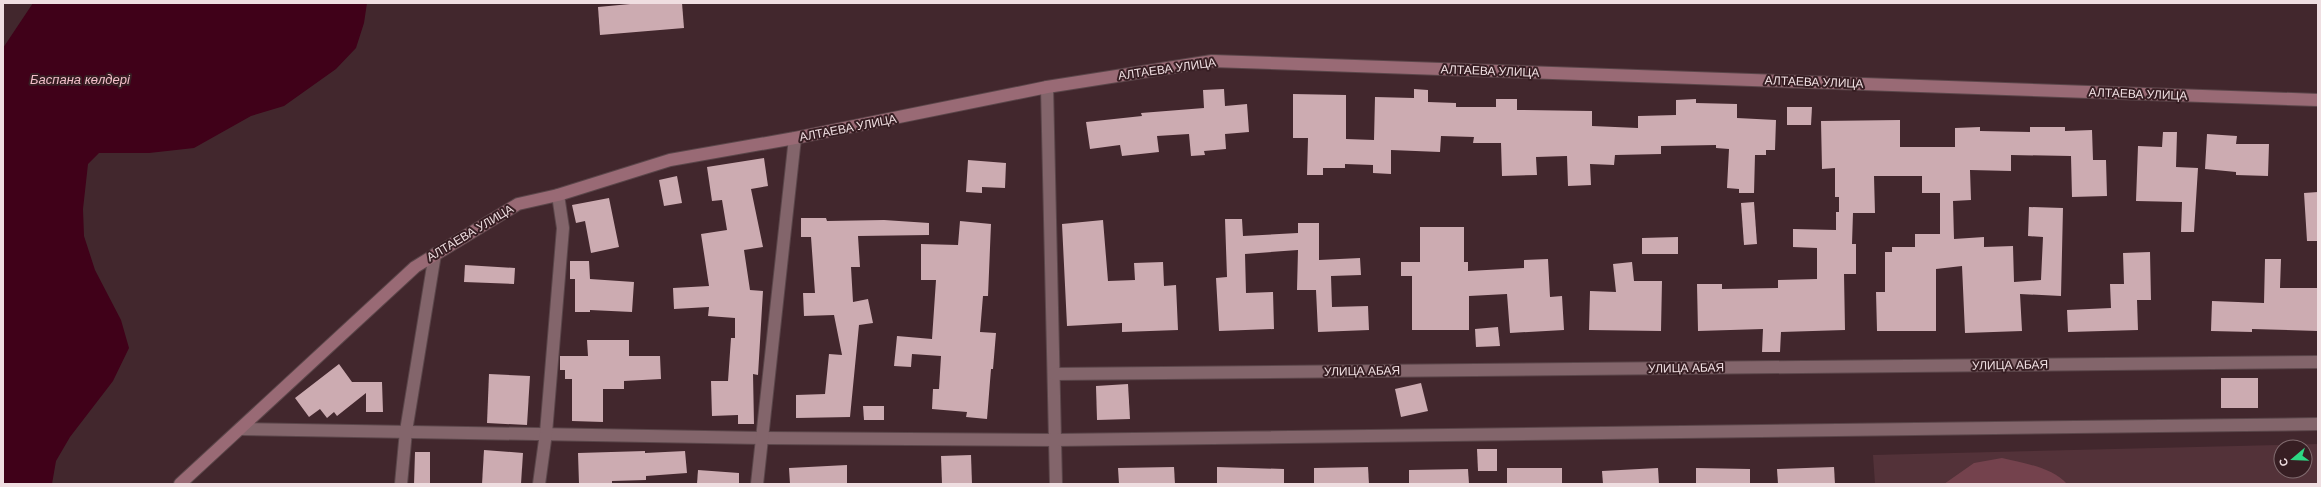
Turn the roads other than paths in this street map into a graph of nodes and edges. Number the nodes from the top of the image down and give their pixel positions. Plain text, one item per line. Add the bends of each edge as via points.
1 (1047, 87) junction
2 (2318, 100) edge
3 (795, 138) junction
4 (558, 195) junction
5 (435, 254) junction
6 (2318, 362) edge
7 (1054, 374) junction
8 (2318, 424) edge
9 (240, 429) junction
10 (406, 431) junction
11 (546, 433) junction
12 (762, 438) junction
13 (1056, 440) junction
14 (180, 484) edge
15 (401, 484) edge
16 (539, 484) edge
17 (757, 484) edge
18 (1056, 484) edge

1 - 2 main road, АЛТАЕВА УЛИЦА via 1212,62
1 - 3 main road, АЛТАЕВА УЛИЦА
1 - 7 street
3 - 4 main road, АЛТАЕВА УЛИЦА via 670,160
3 - 12 street
4 - 5 main road, АЛТАЕВА УЛИЦА via 518,204
4 - 11 street via 563,228
5 - 9 main road, АЛТАЕВА УЛИЦА via 415,267
5 - 10 street
6 - 7 street, УЛИЦА АБАЯ
7 - 13 street
8 - 13 street
9 - 10 street
9 - 14 main road, АЛТАЕВА УЛИЦА
10 - 11 street
10 - 15 street
11 - 12 street
11 - 16 street
12 - 13 street
12 - 17 street
13 - 18 street

